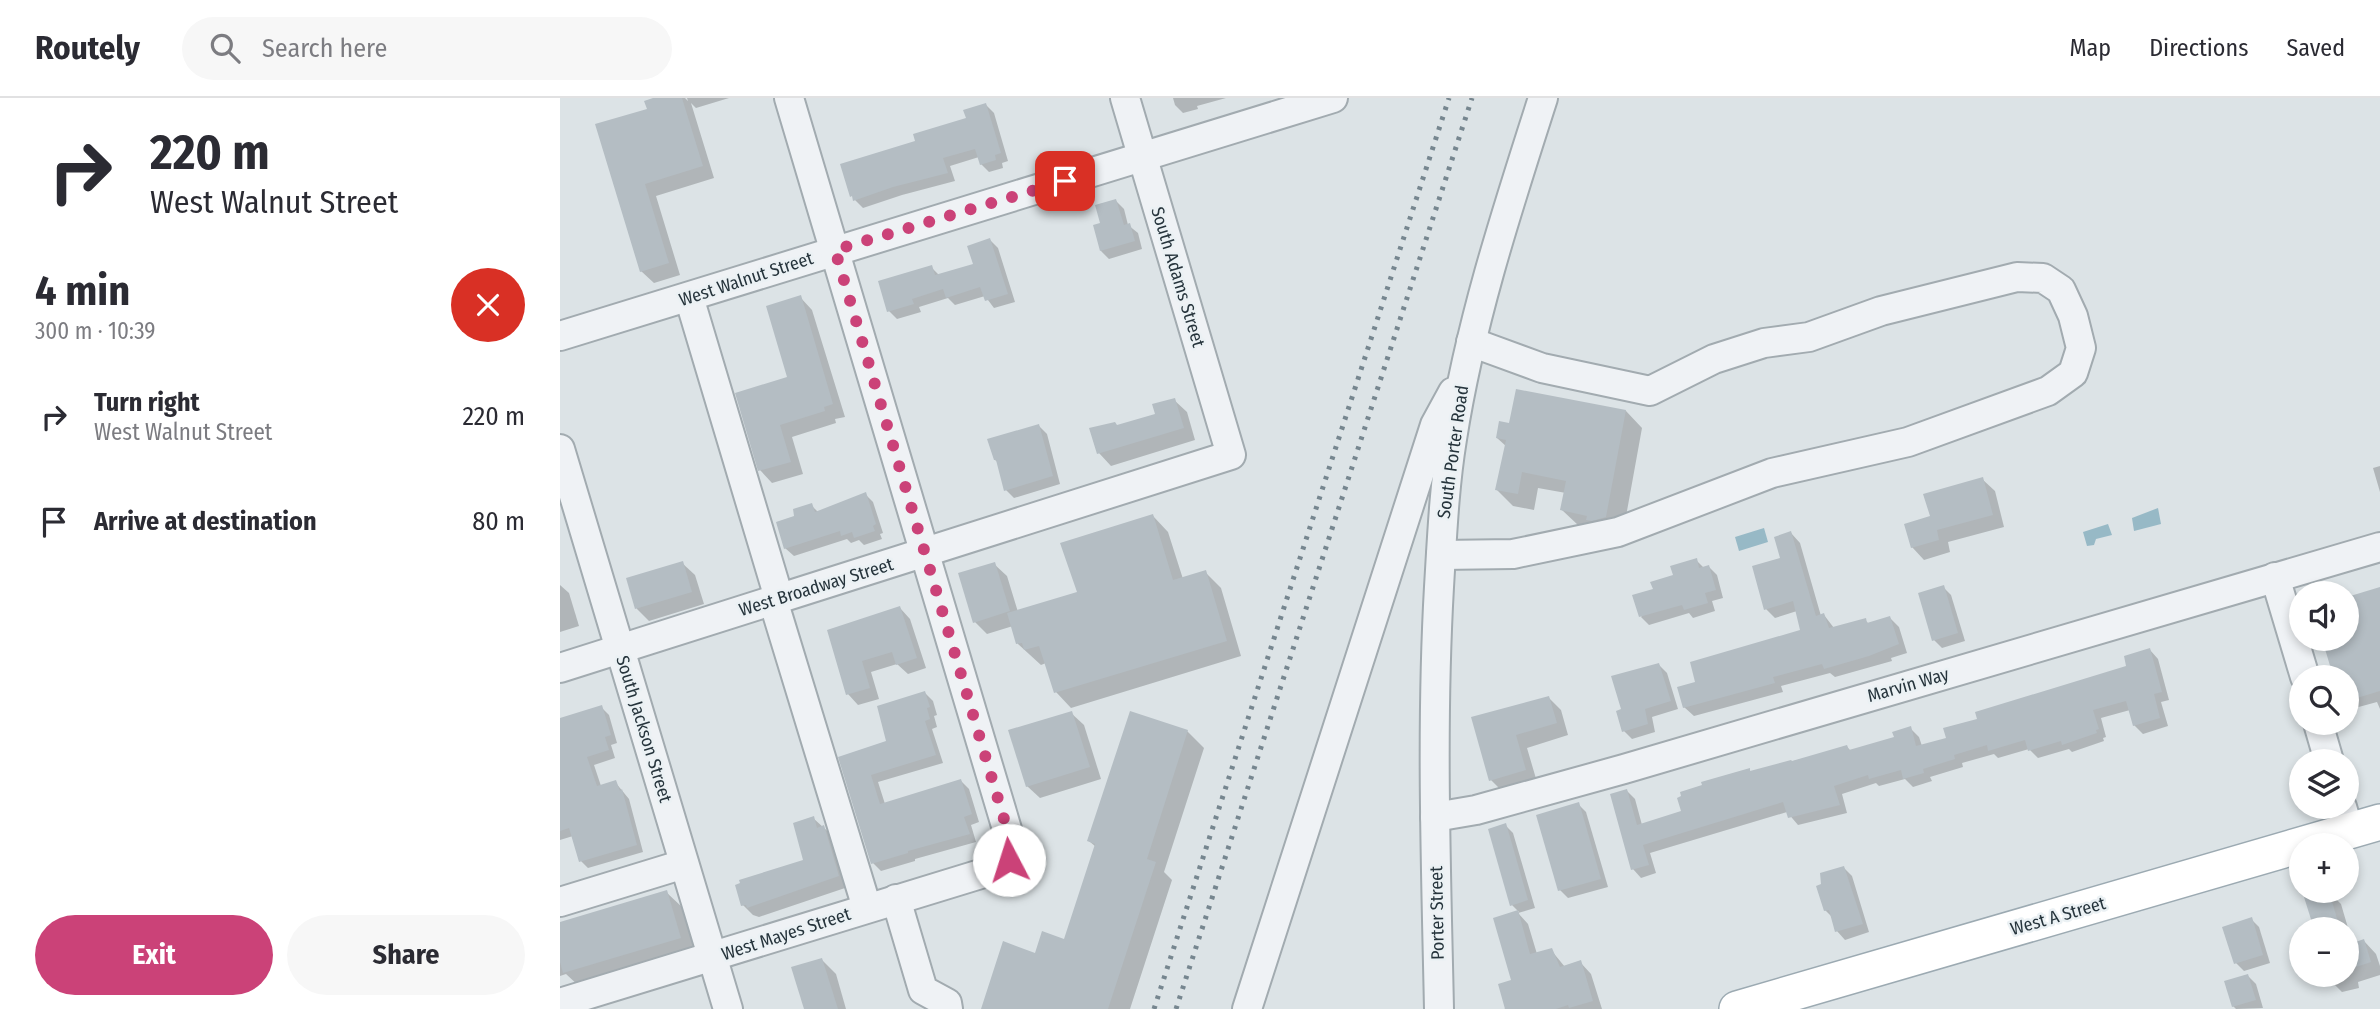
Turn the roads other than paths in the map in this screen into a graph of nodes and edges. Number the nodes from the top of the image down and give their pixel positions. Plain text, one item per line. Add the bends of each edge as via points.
1 (789, 98) edge
2 (1125, 98) edge
3 (1334, 98) edge
4 (1543, 98) edge
5 (1143, 157) junction
6 (835, 250) junction
7 (689, 297) junction
8 (560, 336) edge
9 (1471, 342) junction
10 (1465, 371) junction
11 (560, 449) edge
12 (1231, 455) joint
13 (2380, 547) edge
14 (926, 554) junction
15 (1441, 555) junction
16 (2275, 577) junction
17 (776, 599) junction
18 (620, 649) junction
19 (2301, 665) edge
20 (560, 668) edge
21 (1435, 817) junction
22 (2357, 820) edge
23 (684, 864) junction
24 (896, 899) junction
25 (560, 902) edge
26 (867, 908) junction
27 (712, 957) junction
28 (933, 1002) edge
29 (567, 1004) edge
30 (728, 1009) edge
31 (1247, 1009) edge
32 (1439, 1009) edge
33 (1737, 1009) edge

1 - 6 street
2 - 5 street, South Adams Street
3 - 5 street, West Walnut Street
4 - 9 street, South Porter Road
5 - 6 street, West Walnut Street
5 - 12 street, South Adams Street
6 - 7 street, West Walnut Street
6 - 14 street
7 - 8 street, West Walnut Street
7 - 17 street
9 - 10 street, South Porter Road
9 - 15 street via 1542,368 1650,391 1714,359 1764,343 1809,337 1881,312 2017,277 2043,278 2062,290 2081,348 2073,373 2048,391 1908,442 1772,473 1618,532 1513,554
10 - 15 street, South Porter Road via 1451,442
10 - 31 street via 1434,425
11 - 18 street, South Jackson Street
12 - 14 street, West Broadway Street
13 - 16 street, Marvin Way
14 - 17 street, West Broadway Street
14 - 24 street, West Mayes Street via 1012,846 1009,860 997,869
15 - 21 street, South Porter Road via 1435,652
16 - 19 street
16 - 21 street, Marvin Way via 1612,773
17 - 18 street, West Broadway Street
17 - 26 street
18 - 20 street, West Broadway Street
18 - 23 street, South Jackson Street
21 - 32 street, Porter Street
22 - 33 main road, West A Street
23 - 25 street
23 - 27 street, South Jackson Street
24 - 26 street, West Mayes Street
24 - 28 street
26 - 27 street, West Mayes Street
27 - 29 street, West Mayes Street
27 - 30 street, South Jackson Street

